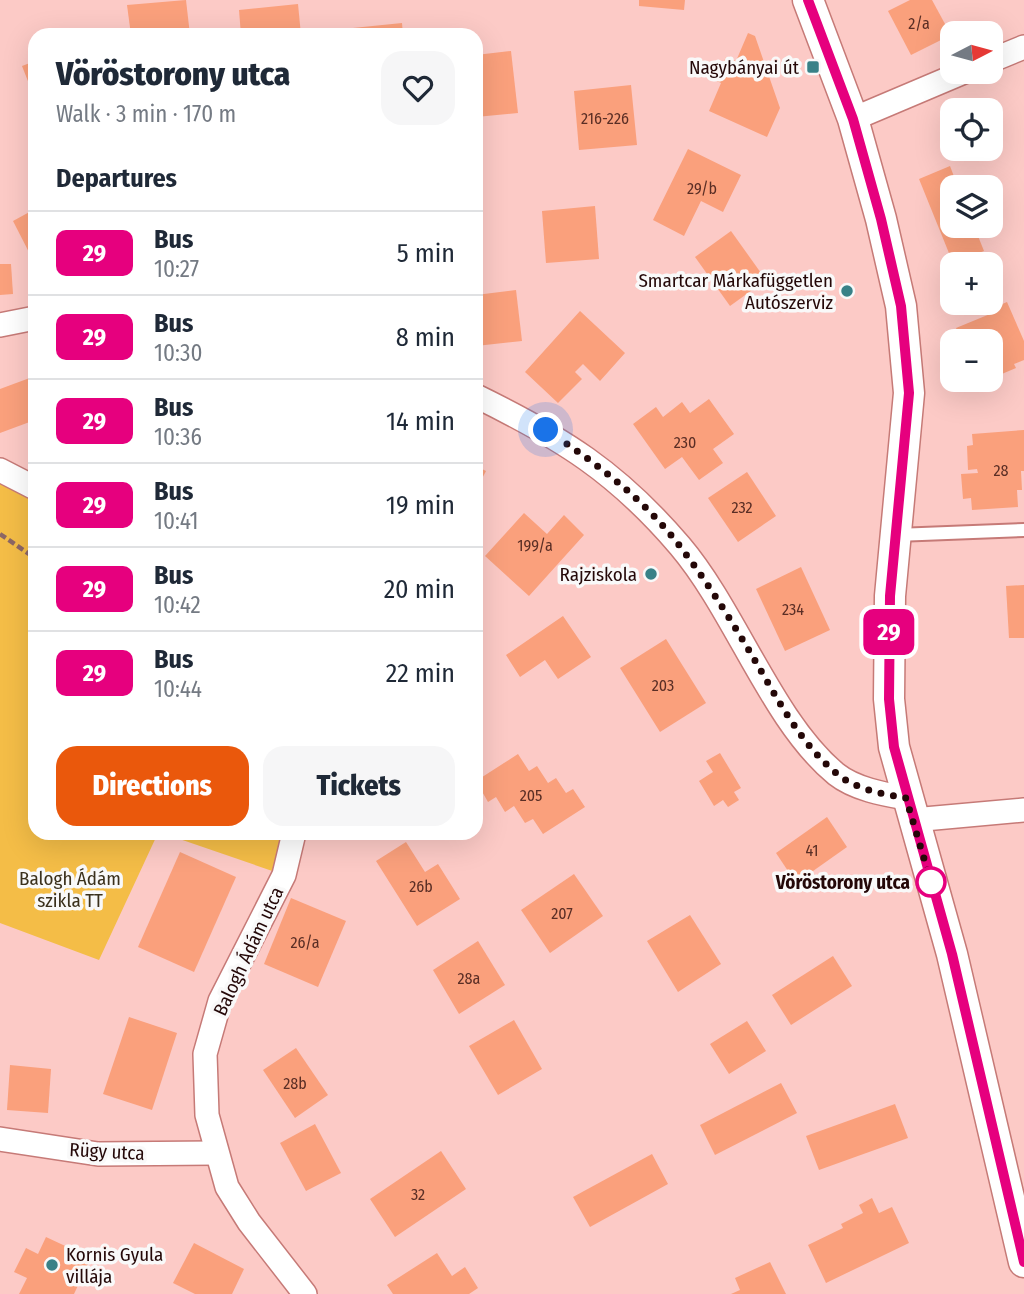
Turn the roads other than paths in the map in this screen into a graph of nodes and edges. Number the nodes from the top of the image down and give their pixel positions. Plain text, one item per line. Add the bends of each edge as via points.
1 (808, 0) edge
2 (1024, 47) edge
3 (1003, 56) edge
4 (940, 82) edge
5 (853, 119) junction
6 (28, 319) edge
7 (0, 325) edge
8 (483, 399) edge
9 (0, 470) edge
10 (28, 484) edge
11 (1024, 530) edge
12 (895, 535) junction
13 (909, 809) junction
14 (1024, 810) edge
15 (292, 840) edge
16 (0, 1139) edge
17 (215, 1153) junction
18 (1024, 1262) edge
19 (305, 1294) edge

1 - 5 street
2 - 3 street
4 - 5 street
5 - 12 street via 901,306 909,393
6 - 7 street
8 - 13 street via 546,430 628,491 681,547 797,731 837,775
9 - 10 street
11 - 12 lane
12 - 13 street via 889,699 894,747
13 - 14 street
13 - 18 street via 952,954
15 - 17 street, Balogh Ádám utca via 284,875 219,1001 205,1054 207,1115
16 - 17 street, Rügy utca via 98,1154
17 - 19 street, Balogh Ádám utca via 227,1186 249,1222

